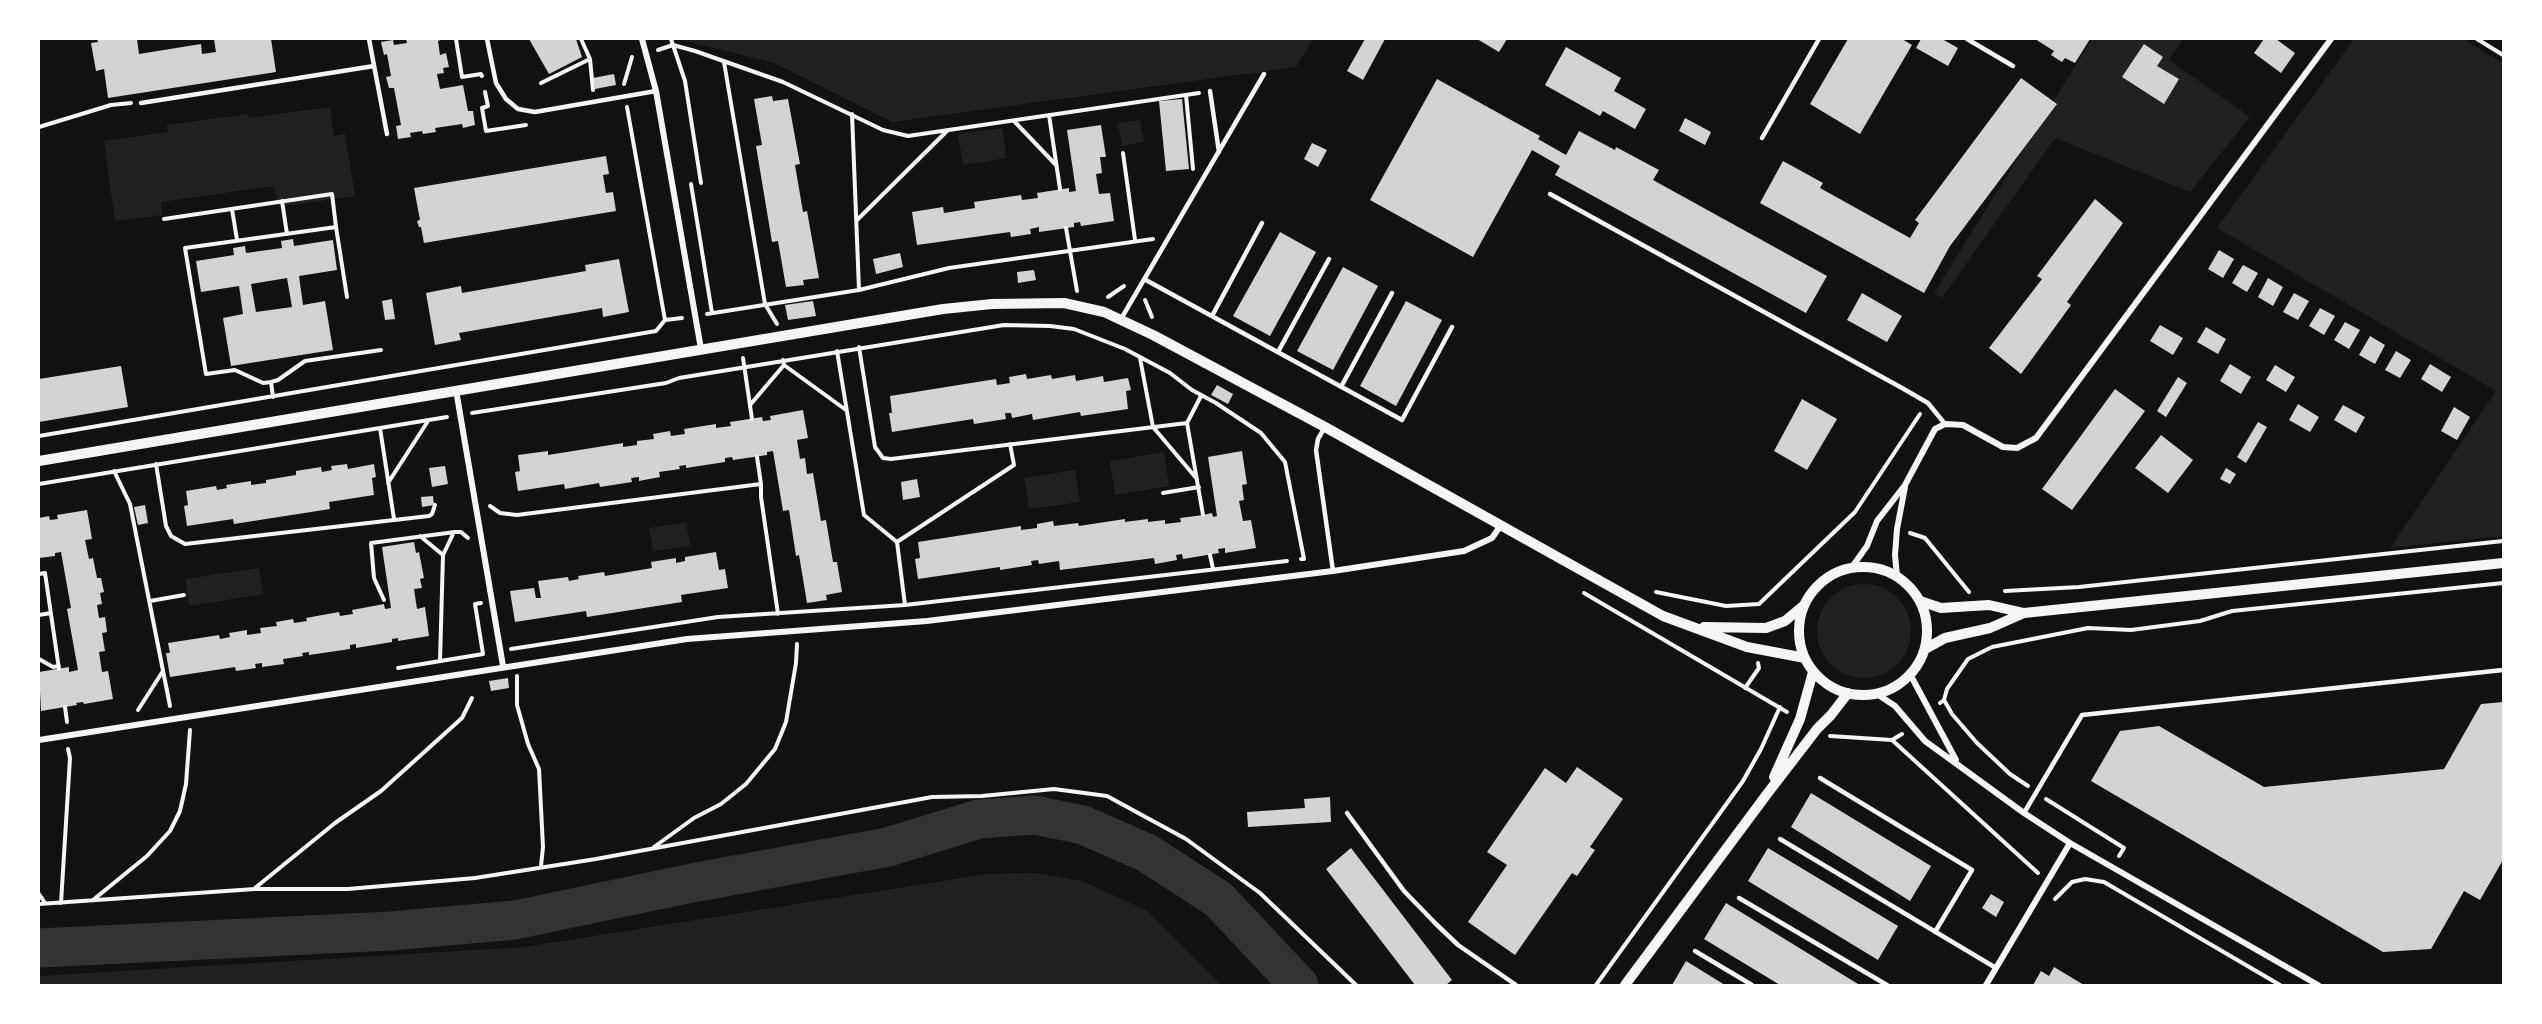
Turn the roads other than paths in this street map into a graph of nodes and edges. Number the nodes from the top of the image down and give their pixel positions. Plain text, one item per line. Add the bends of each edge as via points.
1 (369, 39) edge
2 (487, 39) edge
3 (642, 39) edge
4 (1819, 39) edge
5 (1967, 39) edge
6 (2331, 39) edge
7 (374, 66) junction
8 (2013, 66) dead end
9 (1264, 74) dead end
10 (656, 91) junction
11 (1210, 91) road end
12 (141, 103) road end
13 (387, 135) dead end
14 (1762, 138) dead end
15 (1219, 152) junction
16 (1550, 194) dead end
17 (1262, 223) dead end
18 (1329, 259) dead end
19 (1144, 279) junction
20 (1392, 293) dead end
21 (1212, 316) junction
22 (1121, 319) junction
23 (1452, 327) dead end
24 (700, 349) junction
25 (1278, 352) junction
26 (1341, 387) junction
27 (456, 390) junction
28 (1945, 424) junction
29 (1325, 427) junction
30 (39, 462) edge
31 (1905, 485) junction
32 (1501, 525) junction
33 (2503, 563) edge
34 (1852, 567) junction
35 (1333, 571) junction
36 (1897, 576) junction
37 (1920, 601) junction
38 (1803, 606) junction
39 (2024, 613) junction
40 (1692, 626) junction
41 (1925, 649) junction
42 (1805, 658) junction
43 (503, 666) junction
44 (2503, 670) edge
45 (1813, 672) junction
46 (1910, 674) junction
47 (1848, 693) junction
48 (1877, 693) junction
49 (39, 740) edge
50 (1958, 763) junction
51 (1820, 778) dead end
52 (1767, 794) junction
53 (1347, 813) dead end
54 (2024, 813) junction
55 (1780, 839) dead end
56 (2070, 843) junction
57 (1739, 898) dead end
58 (1935, 932) junction
59 (1695, 951) dead end
60 (1996, 968) junction
61 (1516, 985) edge
62 (1625, 985) edge
63 (1752, 985) edge
64 (1887, 985) edge
65 (1986, 985) edge
66 (2318, 985) edge

1 - 7 lane
2 - 10 lane via 496,83 518,109 534,112
3 - 10 street
4 - 14 lane
5 - 8 lane
6 - 28 street via 2036,438 2017,448 2003,447 1963,424
7 - 12 lane
7 - 13 lane
9 - 15 lane
10 - 24 street
11 - 15 lane
15 - 19 lane
16 - 28 lane via 1928,403
17 - 21 lane
18 - 25 lane
19 - 21 lane
19 - 22 lane
20 - 26 lane
21 - 25 lane
22 - 24 street via 1064,303 992,304
22 - 29 street
23 - 26 lane via 1402,420
24 - 27 street
25 - 26 lane
27 - 30 street
27 - 43 street
28 - 31 street via 1935,429
29 - 32 street
29 - 35 lane via 1316,450
31 - 34 street via 1877,521 1867,546
31 - 36 street via 1897,529
32 - 35 street via 1492,538 1464,551
32 - 40 street via 1663,616
33 - 39 street
34 - 36 street via 1875,568
34 - 38 street via 1832,574 1815,587
35 - 43 street via 927,621 687,639
36 - 37 street
37 - 39 street via 1941,608 1989,605
37 - 41 street via 1926,617
38 - 40 street via 1785,621 1766,628
38 - 42 street via 1799,641
39 - 41 street via 1990,628 1945,638
40 - 42 street via 1747,647
41 - 46 street
42 - 45 street
43 - 49 street
44 - 54 lane via 2082,715
45 - 47 street
45 - 52 street via 1800,719
46 - 48 street via 1901,683
46 - 50 street
47 - 48 street
47 - 52 street
48 - 50 street via 1895,706 1925,741
50 - 54 street
51 - 58 lane via 1972,870
52 - 62 street
53 - 61 lane via 1404,891 1436,924 1458,945
54 - 56 street
55 - 58 lane
56 - 60 street
56 - 66 street
57 - 64 lane
58 - 60 lane
59 - 63 lane
60 - 65 street

